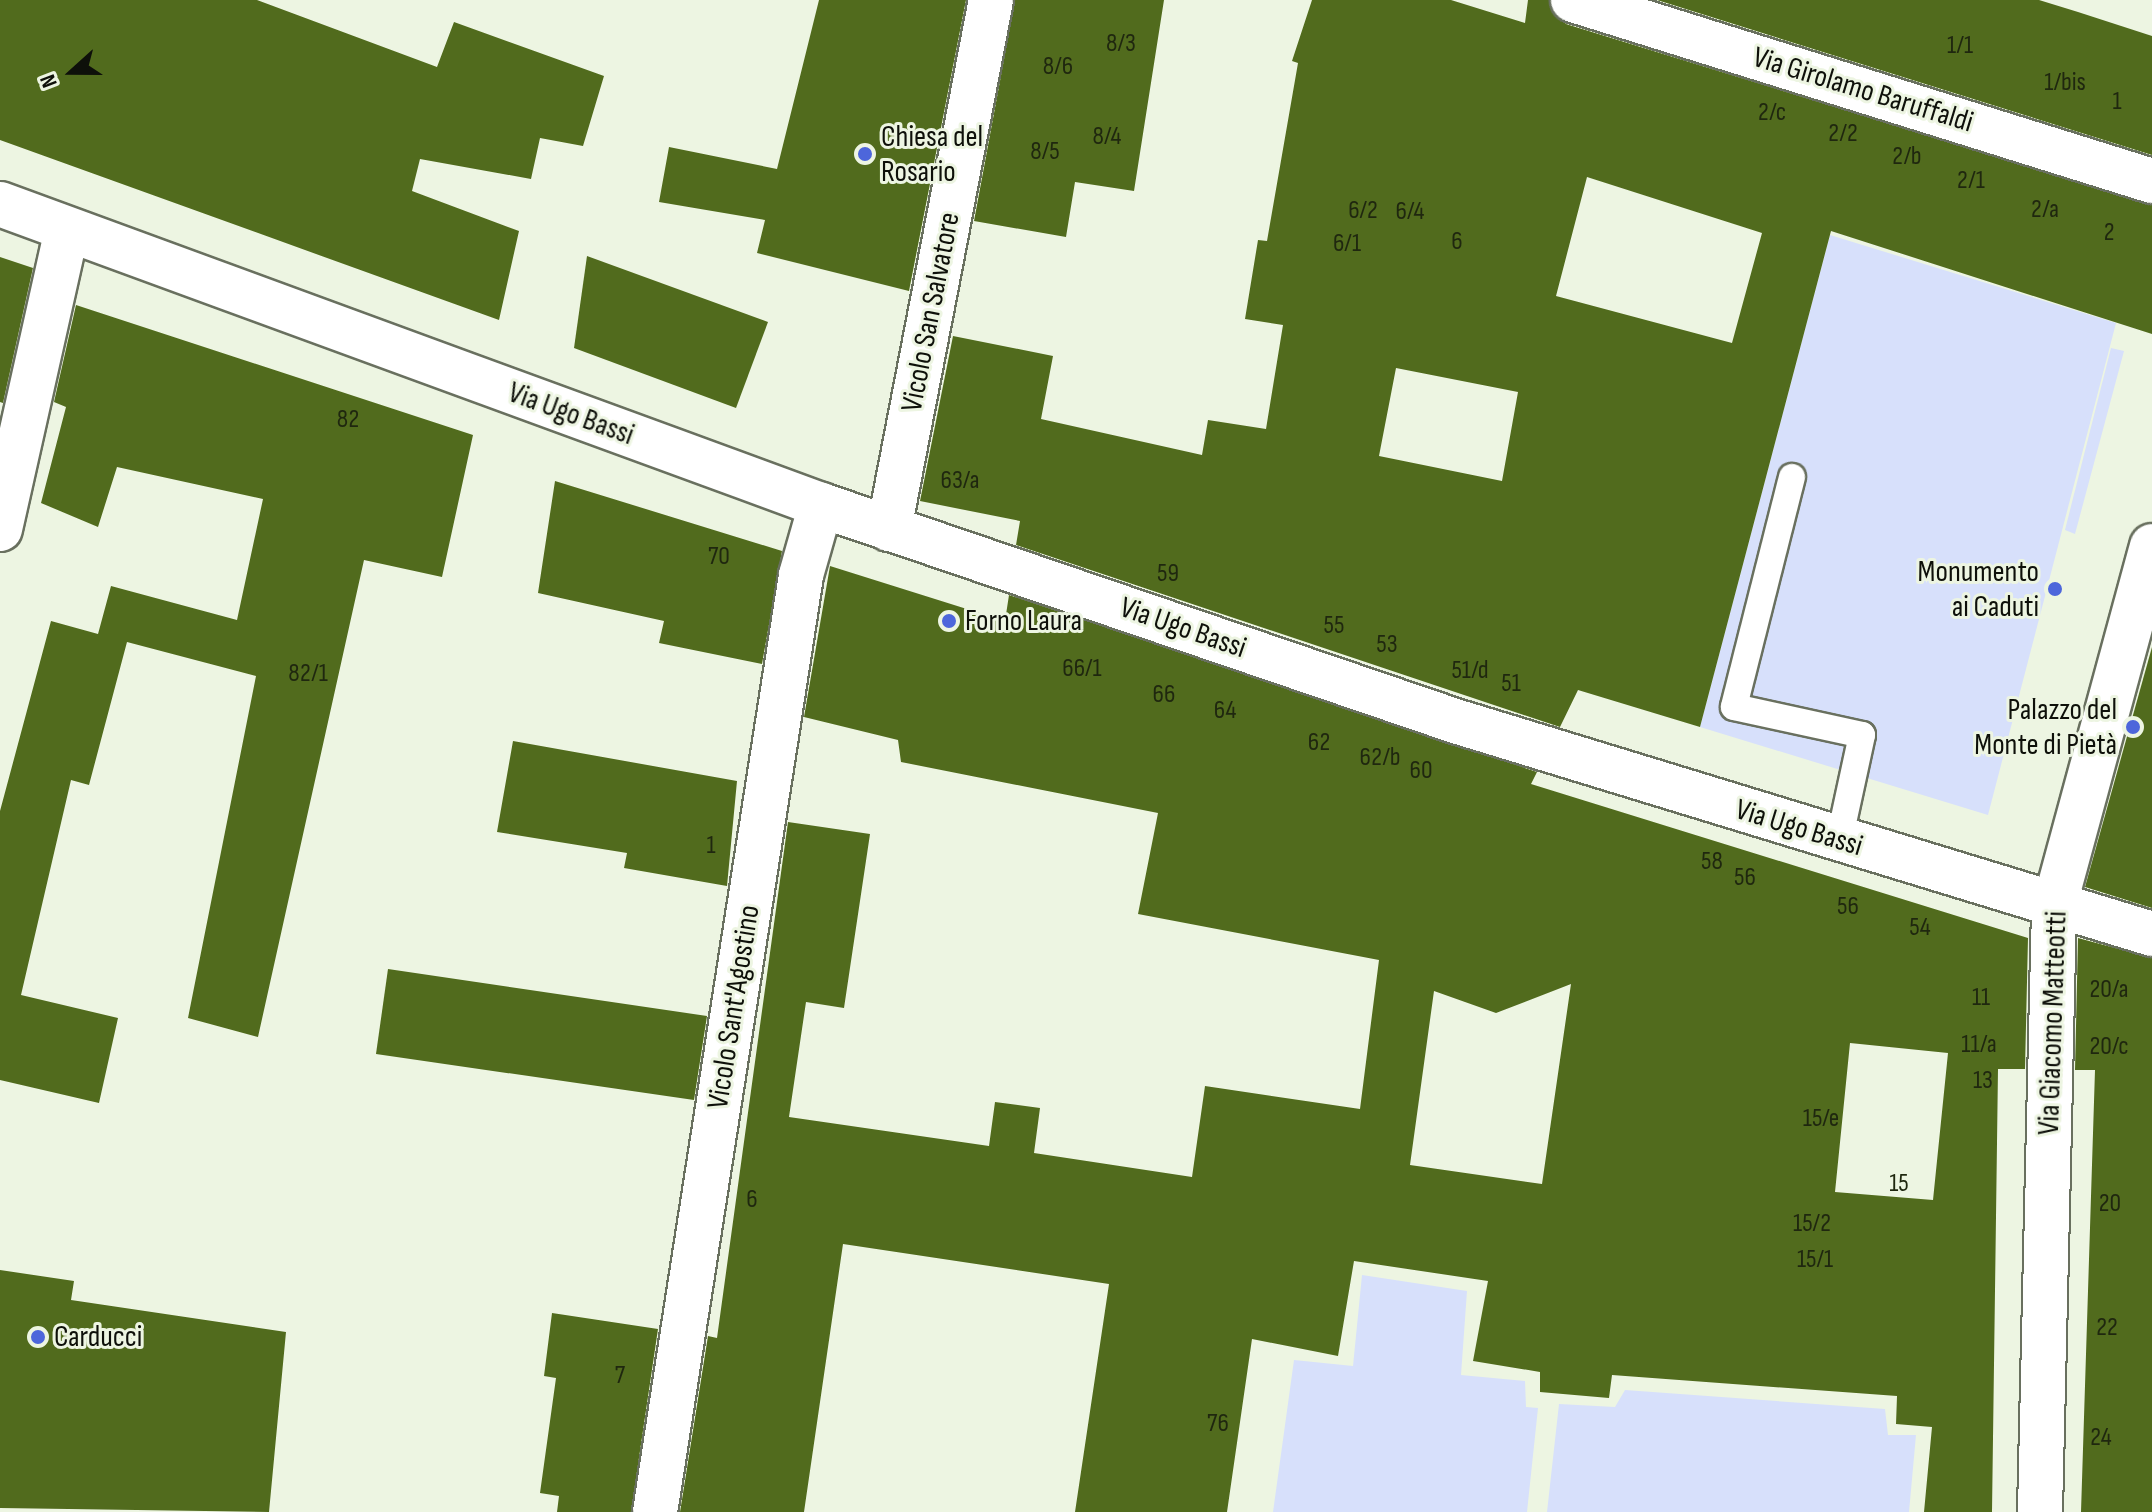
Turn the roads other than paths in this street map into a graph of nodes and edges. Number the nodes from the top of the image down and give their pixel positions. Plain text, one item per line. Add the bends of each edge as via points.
1 (991, 0) edge
2 (1573, 0) edge
3 (2152, 181) edge
4 (0, 204) edge
5 (67, 230) junction
6 (1792, 477) dead end
7 (821, 505) junction
8 (0, 529) edge
9 (889, 529) junction
10 (2152, 546) edge
11 (1839, 841) junction
12 (2054, 907) junction
13 (2152, 934) edge
14 (655, 1512) edge
15 (2040, 1512) edge

1 - 9 street, Vicolo San Salvatore
2 - 3 street, Via Girolamo Baruffaldi
4 - 5 street, Via Ugo Bassi
5 - 7 street, Via Ugo Bassi
5 - 8 street
6 - 11 lane via 1734,707 1862,735
7 - 9 street, Via Ugo Bassi
7 - 14 street, Vicolo Sant'Agostino via 801,575
9 - 11 street, Via Ugo Bassi via 1455,721
10 - 12 street, Via Giacomo Matteotti
11 - 12 street, Via Ugo Bassi
12 - 13 street, Via Ugo Bassi
12 - 15 street, Via Giacomo Matteotti

